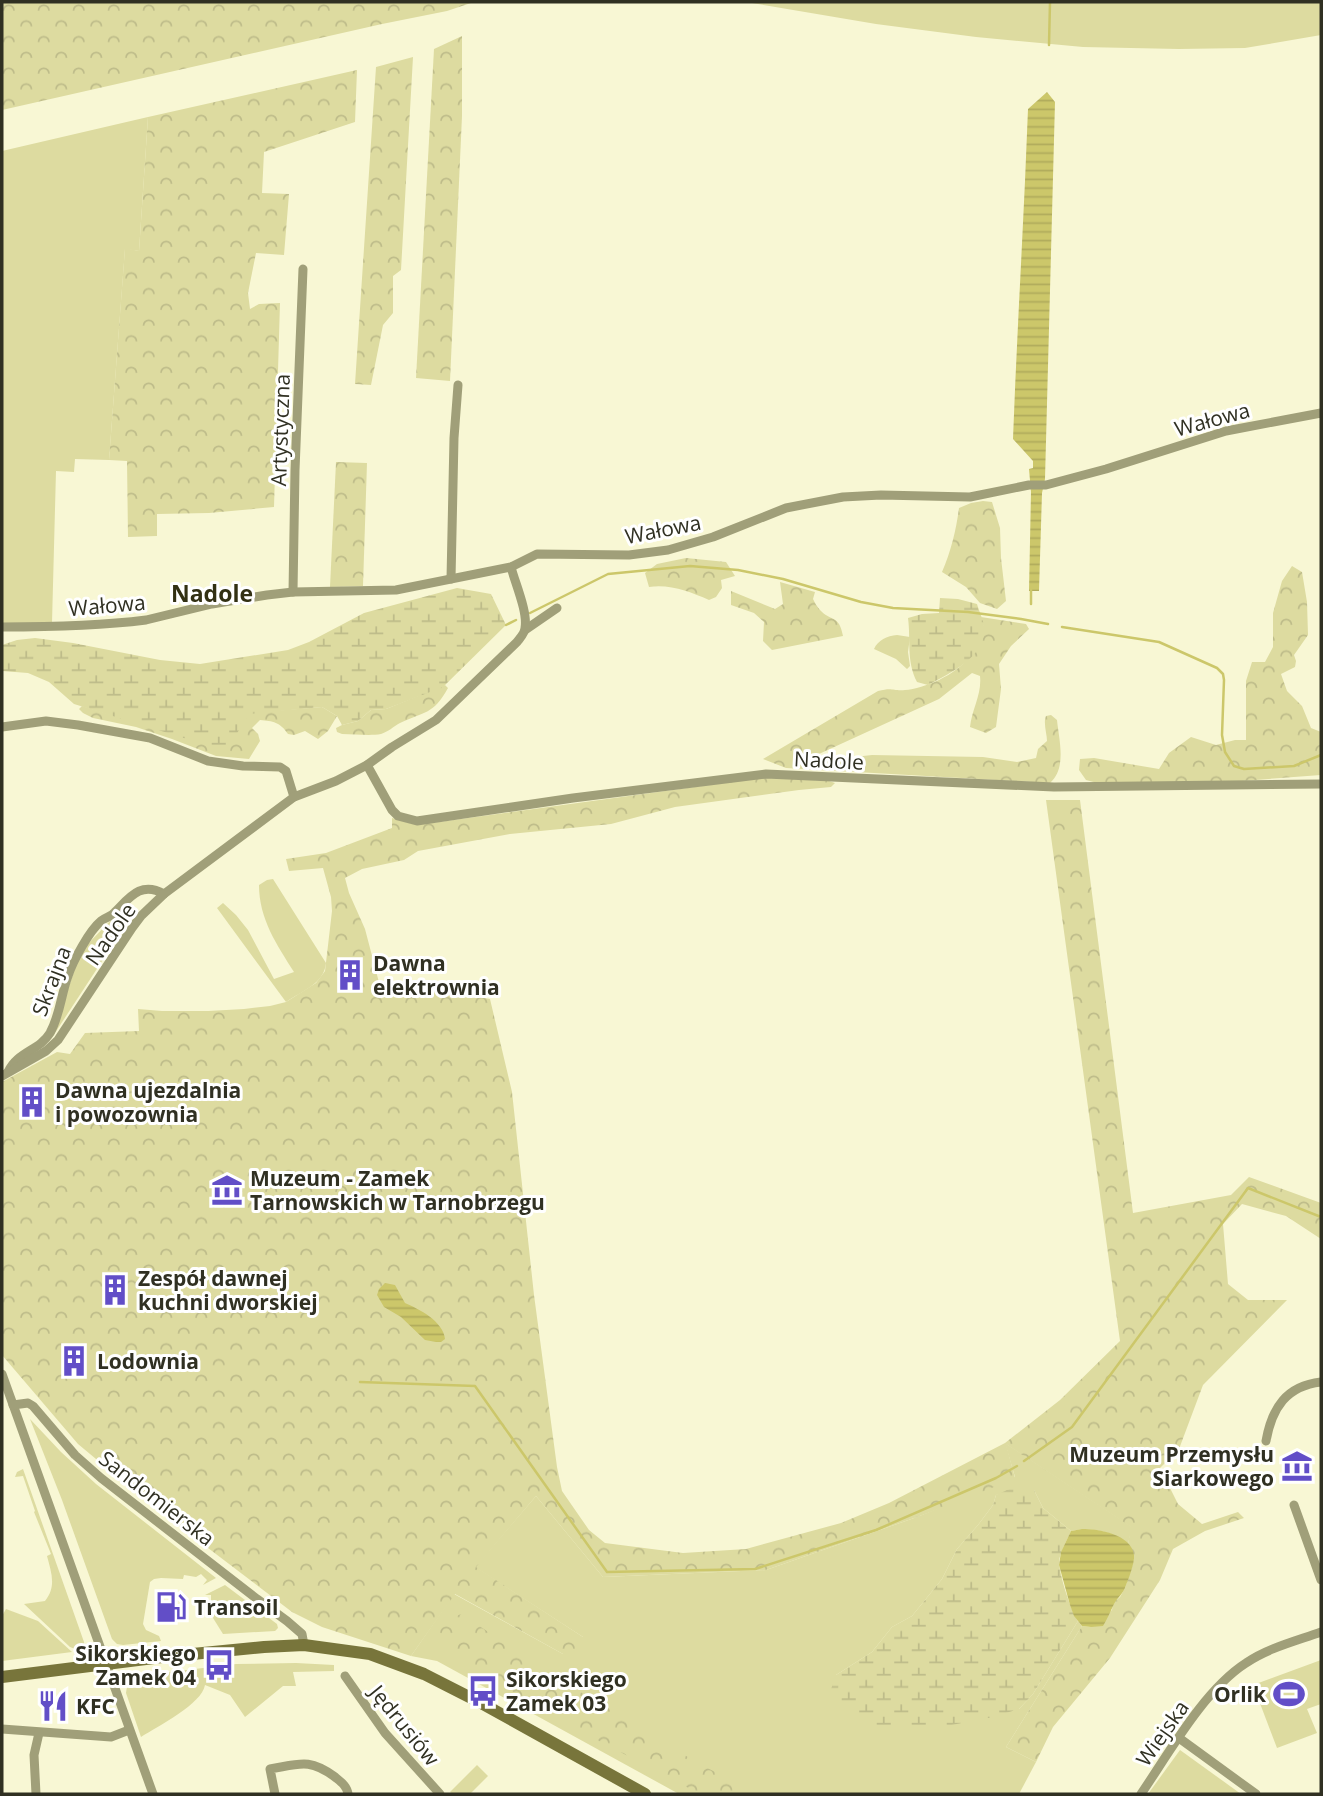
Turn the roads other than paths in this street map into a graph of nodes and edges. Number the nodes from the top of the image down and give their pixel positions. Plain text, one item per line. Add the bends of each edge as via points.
1 (303, 269) dead end
2 (458, 385) dead end
3 (1321, 413) edge
4 (511, 568) junction
5 (451, 579) junction
6 (293, 592) junction
7 (557, 608) dead end
8 (2, 627) edge
9 (525, 630) junction
10 (2, 727) edge
11 (368, 765) junction
12 (1321, 784) edge
13 (293, 797) junction
14 (164, 894) junction
15 (5, 1074) edge
16 (2, 1374) edge
17 (1321, 1382) edge
18 (13, 1405) junction
19 (1266, 1441) dead end
20 (1294, 1505) dead end
21 (1321, 1580) edge
22 (1321, 1632) edge
23 (304, 1645) junction
24 (106, 1664) junction
25 (345, 1676) dead end
26 (2, 1677) edge
27 (2, 1729) edge
28 (129, 1730) junction
29 (39, 1732) junction
30 (1179, 1738) junction
31 (36, 1794) edge
32 (153, 1794) edge
33 (275, 1794) edge
34 (348, 1794) edge
35 (440, 1794) edge
36 (645, 1794) edge
37 (1141, 1794) edge
38 (1256, 1794) edge

1 - 6 street, Artystyczna
2 - 5 street
3 - 4 street, Wałowa via 1226,431 1046,485 970,497 844,497 786,508 668,550 629,555 537,554
4 - 5 street, Wałowa
4 - 9 street
5 - 6 street, Wałowa via 396,590
6 - 8 street, Wałowa via 139,621
7 - 9 street, Nadole
9 - 11 street, Nadole via 436,720
10 - 13 street via 46,721 78,724 150,738 208,761 280,767 289,777
11 - 12 street, Nadole via 392,810 417,821 766,774 1054,787
11 - 13 street, Nadole
13 - 14 street, Nadole
14 - 15 street, Nadole via 141,916 58,1040
14 - 15 street, Skrajna via 141,890 101,921 75,960 49,1035 21,1055
16 - 18 street
17 - 19 street via 1306,1384 1277,1406
18 - 23 street, Sandomierska via 33,1406 101,1478 299,1631
18 - 24 street
20 - 21 street
22 - 30 street, Wiejska via 1246,1662 1209,1696
23 - 24 street
23 - 36 street via 370,1654 425,1674
24 - 26 street
24 - 28 street
25 - 35 street, Jędrusiów via 385,1733
27 - 29 street
28 - 29 street via 111,1737
28 - 32 street
29 - 31 street via 34,1755
30 - 37 street, Wiejska
30 - 38 street
33 - 34 street via 271,1769 313,1763 334,1776

